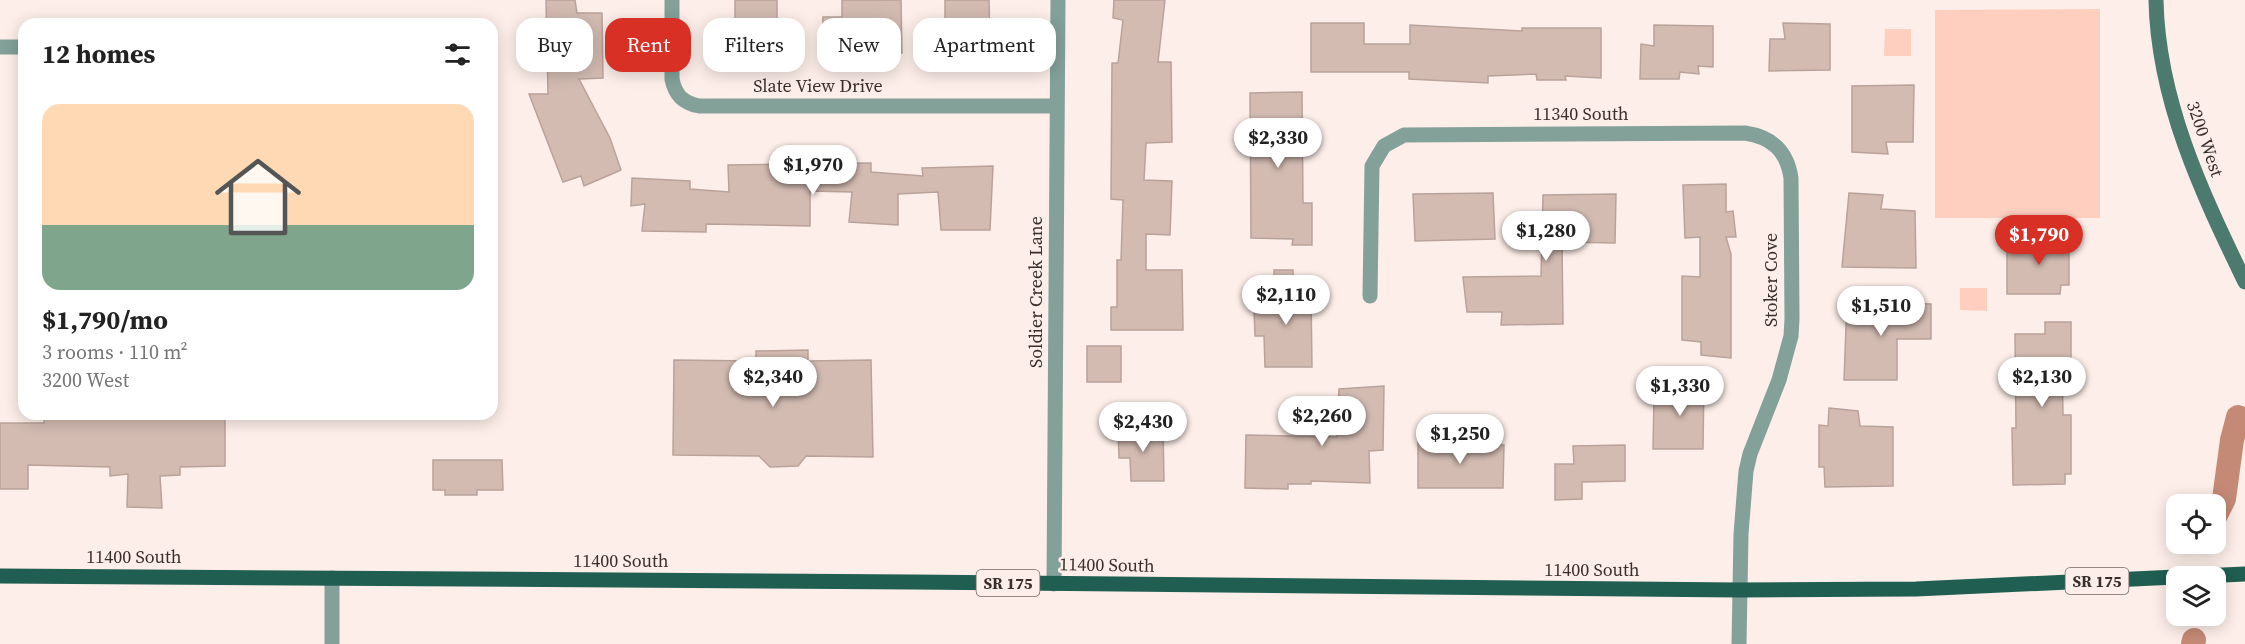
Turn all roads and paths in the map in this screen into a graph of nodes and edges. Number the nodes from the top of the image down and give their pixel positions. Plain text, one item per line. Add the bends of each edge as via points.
1 (672, 0) edge
2 (1058, 0) edge
3 (2156, 0) edge
4 (0, 47) edge
5 (18, 47) edge
6 (1057, 106) junction
7 (1778, 146) joint
8 (2245, 282) edge
9 (1370, 296) dead end
10 (2245, 574) edge
11 (2226, 575) edge
12 (0, 576) edge
13 (2166, 577) edge
14 (332, 578) junction
15 (1054, 584) junction
16 (1739, 590) junction
17 (332, 644) edge
18 (1739, 644) edge

1 - 6 street, Slate View Drive via 672,80 674,90 689,104
2 - 6 street, Soldier Creek Lane
3 - 8 street, 3200 West via 2163,70 2179,133 2206,202
4 - 5 street
6 - 15 street, Soldier Creek Lane
7 - 9 street, 11340 South via 1745,133 1415,133 1393,139 1372,166
7 - 16 street, Stoker Cove via 1791,178 1792,319 1779,380 1746,471
10 - 11 main road
12 - 14 main road, 11400 South / SR 175
13 - 16 main road, 11400 South / SR 175 via 1916,589
14 - 15 main road, 11400 South / SR 175
14 - 17 street
15 - 16 main road, 11400 South / SR 175
16 - 18 street, Stoker Cove

